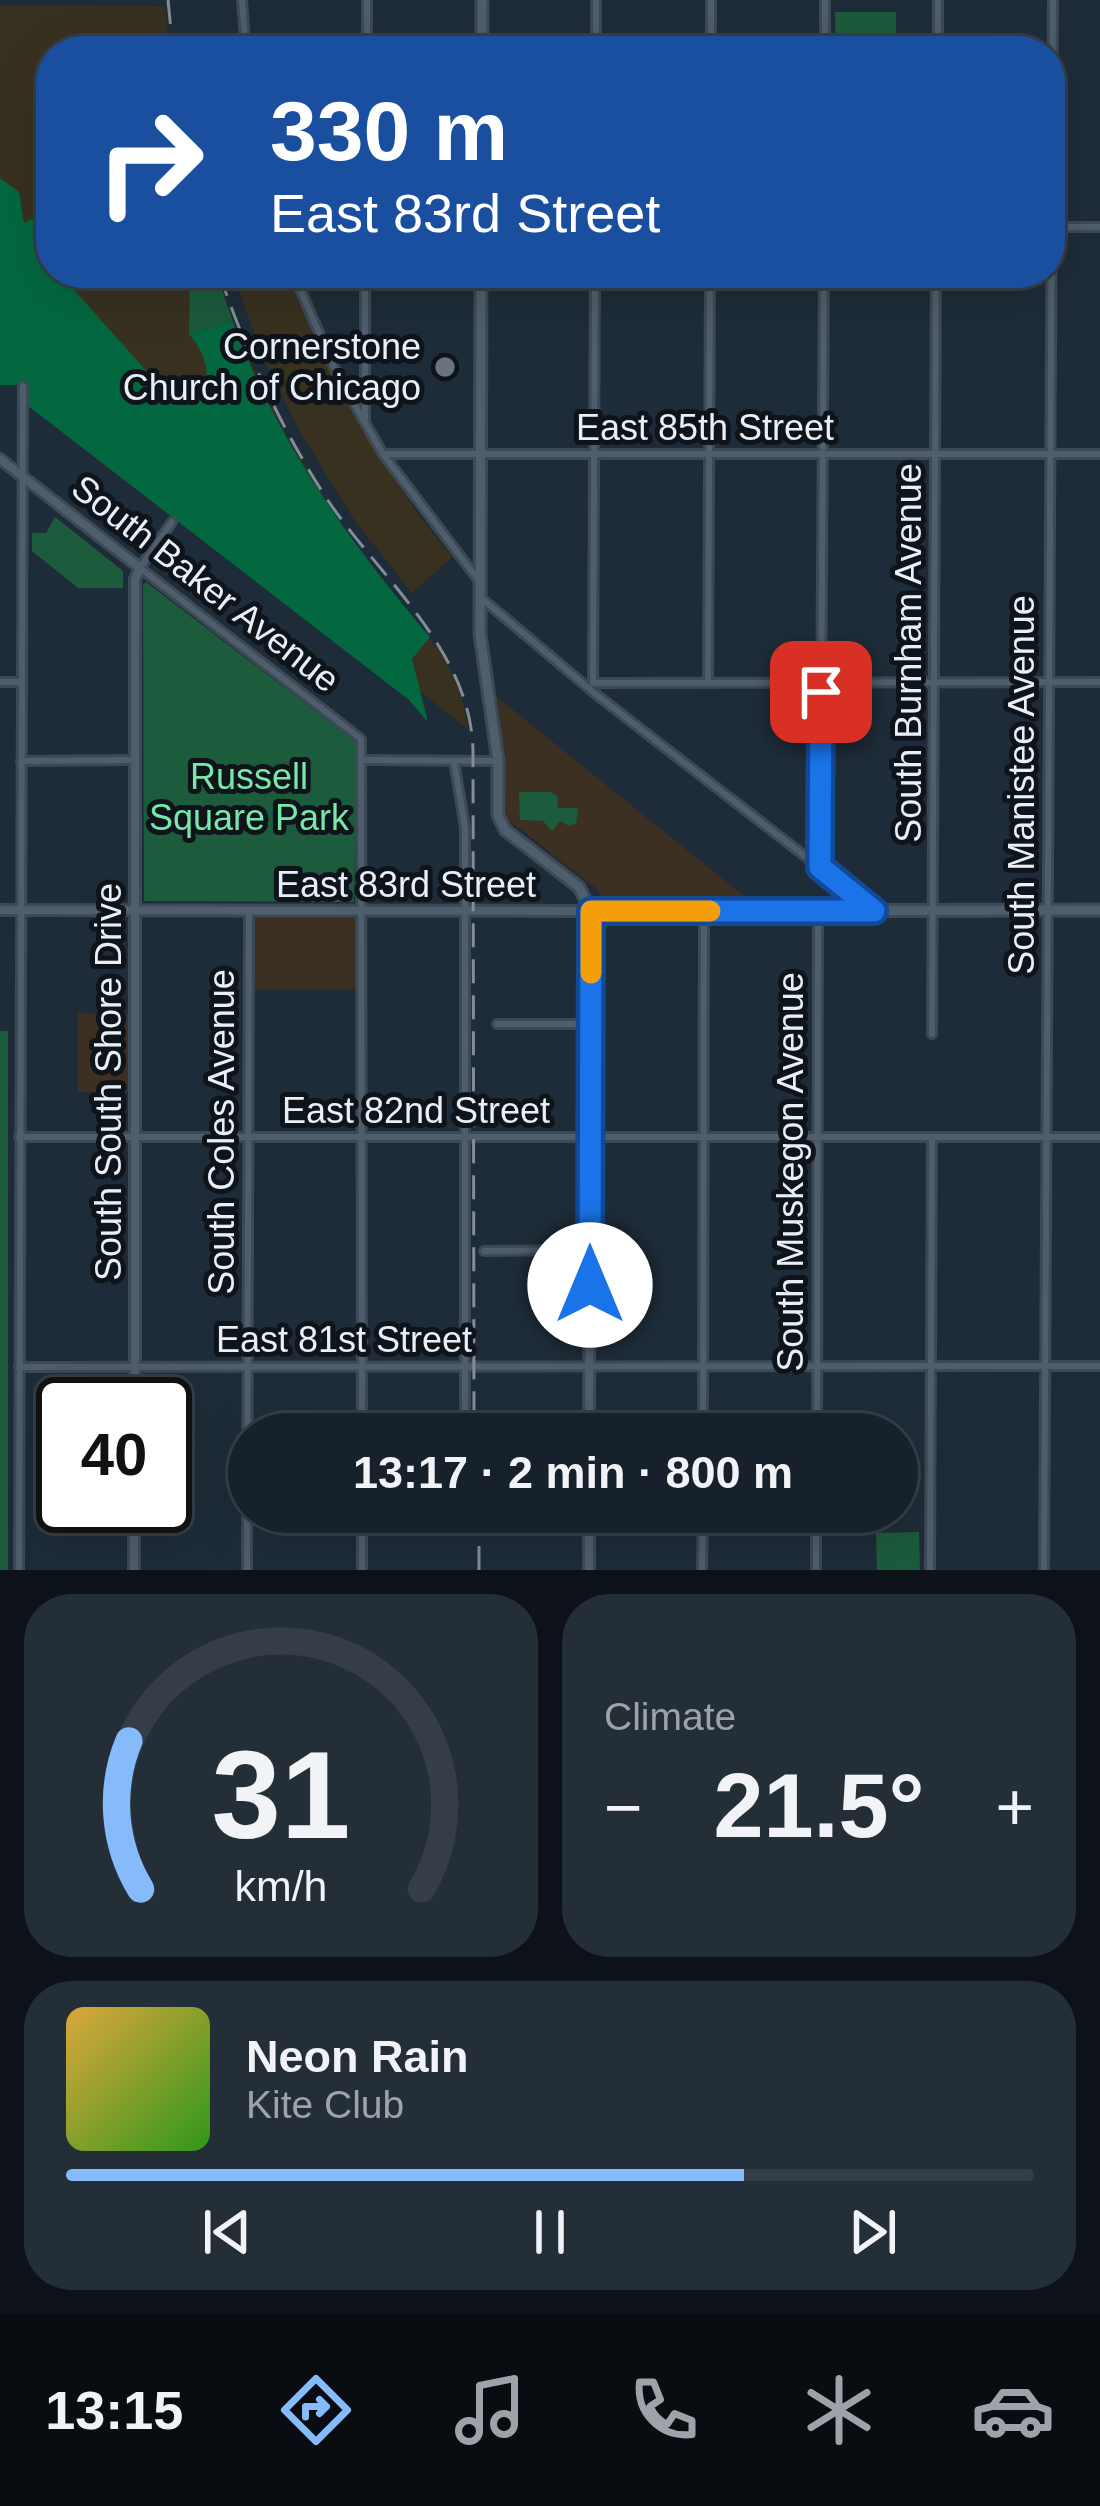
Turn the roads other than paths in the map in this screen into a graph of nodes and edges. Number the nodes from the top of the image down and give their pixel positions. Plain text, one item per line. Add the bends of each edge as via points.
1 (242, 0) edge
2 (367, 0) edge
3 (482, 0) edge
4 (596, 0) edge
5 (711, 0) edge
6 (825, 0) edge
7 (938, 0) edge
8 (1053, 0) edge
9 (245, 36) edge
10 (367, 36) edge
11 (482, 36) edge
12 (596, 36) edge
13 (711, 36) edge
14 (825, 36) edge
15 (938, 36) edge
16 (1053, 36) edge
17 (1065, 227) edge
18 (1100, 227) edge
19 (299, 288) edge
20 (365, 288) edge
21 (481, 288) edge
22 (595, 288) edge
23 (710, 288) edge
24 (824, 288) edge
25 (936, 288) edge
26 (1051, 288) edge
27 (23, 386) dead end
28 (364, 424) junction
29 (382, 454) junction
30 (480, 454) junction
31 (594, 454) junction
32 (709, 454) junction
33 (823, 454) junction
34 (936, 454) junction
35 (1050, 454) junction
36 (1100, 454) edge
37 (0, 459) edge
38 (22, 474) junction
39 (172, 521) dead end
40 (140, 568) junction
41 (479, 581) junction
42 (479, 596) junction
43 (0, 682) edge
44 (21, 682) junction
45 (708, 682) junction
46 (821, 682) junction
47 (934, 682) junction
48 (1048, 682) junction
49 (1100, 682) edge
50 (593, 687) junction
51 (136, 760) junction
52 (361, 760) junction
53 (21, 761) junction
54 (454, 761) junction
55 (498, 761) junction
56 (820, 867) junction
57 (0, 910) edge
58 (20, 910) junction
59 (136, 910) junction
60 (934, 910) junction
61 (1047, 910) junction
62 (1100, 910) edge
63 (249, 911) junction
64 (361, 911) junction
65 (464, 911) junction
66 (591, 911) junction
67 (704, 911) junction
68 (818, 911) junction
69 (874, 911) junction
70 (497, 1024) dead end
71 (591, 1024) junction
72 (932, 1034) dead end
73 (20, 1137) junction
74 (135, 1137) junction
75 (248, 1137) junction
76 (361, 1137) junction
77 (464, 1137) junction
78 (590, 1137) junction
79 (704, 1137) junction
80 (818, 1137) junction
81 (932, 1137) junction
82 (1046, 1137) junction
83 (1100, 1137) edge
84 (590, 1250) junction
85 (484, 1251) dead end
86 (248, 1366) junction
87 (362, 1366) junction
88 (464, 1366) junction
89 (590, 1366) junction
90 (704, 1366) junction
91 (817, 1366) junction
92 (932, 1366) junction
93 (1045, 1366) junction
94 (1100, 1366) edge
95 (19, 1367) junction
96 (135, 1367) junction
97 (135, 1377) edge
98 (362, 1413) edge
99 (464, 1413) edge
100 (590, 1413) edge
101 (704, 1413) edge
102 (817, 1413) edge
103 (134, 1533) edge
104 (362, 1533) edge
105 (589, 1533) edge
106 (703, 1533) edge
107 (817, 1533) edge
108 (19, 1570) edge
109 (134, 1570) edge
110 (247, 1570) edge
111 (362, 1570) edge
112 (589, 1570) edge
113 (702, 1570) edge
114 (816, 1570) edge
115 (930, 1570) edge
116 (1044, 1570) edge

1 - 9 street
2 - 10 street
3 - 11 main road
4 - 12 street
5 - 13 street
6 - 14 street
7 - 15 street
8 - 16 street, South Manistee Avenue
17 - 18 street
19 - 28 street
20 - 28 street
21 - 30 main road
22 - 31 street
23 - 32 street
24 - 33 street
25 - 34 street, South Burnham Avenue
26 - 35 street, South Manistee Avenue
27 - 38 street
28 - 29 street
29 - 30 street, East 85th Street
29 - 41 street
30 - 31 street, East 85th Street
30 - 41 main road
31 - 32 street, East 85th Street
31 - 50 street
32 - 33 street, East 85th Street
32 - 45 street
33 - 34 street, East 85th Street
33 - 46 street
34 - 35 street, East 85th Street
34 - 47 street, South Burnham Avenue
35 - 36 street, East 85th Street
35 - 48 street, South Manistee Avenue
37 - 38 street, South Baker Avenue
38 - 40 street, South Baker Avenue
38 - 44 street
39 - 40 street
40 - 51 street, South South Shore Drive
40 - 52 street, South Baker Avenue via 361,739
41 - 42 main road
42 - 50 street
42 - 55 main road
43 - 44 street
44 - 53 street
45 - 46 street
45 - 50 street
46 - 47 street
46 - 56 street
47 - 48 street
47 - 60 street, South Burnham Avenue
48 - 49 street
48 - 61 street, South Manistee Avenue
50 - 56 street
51 - 53 street
51 - 59 street, South South Shore Drive
52 - 54 street
52 - 64 street
53 - 58 street
54 - 55 street
54 - 65 street via 464,817
55 - 66 main road via 500,821 578,887
56 - 69 street
57 - 58 street, East 83rd Street
58 - 59 street, East 83rd Street
58 - 73 street
59 - 63 street, East 83rd Street
59 - 74 street, South South Shore Drive
60 - 61 main road, East 83rd Street
60 - 69 main road, East 83rd Street
60 - 72 street, South Burnham Avenue
61 - 62 main road, East 83rd Street
61 - 82 street, South Manistee Avenue
63 - 64 street, East 83rd Street
63 - 75 street, South Coles Avenue
64 - 65 street, East 83rd Street
64 - 76 street
65 - 66 street, East 83rd Street
65 - 77 street
66 - 67 main road, East 83rd Street
66 - 71 street
67 - 68 main road, East 83rd Street
67 - 79 street
68 - 69 main road, East 83rd Street
68 - 80 street, South Muskegon Avenue
70 - 71 street
71 - 78 street
73 - 74 street, East 82nd Street
73 - 95 street
74 - 75 street, East 82nd Street
74 - 96 street, South South Shore Drive
75 - 76 street, East 82nd Street
75 - 86 street, South Coles Avenue
76 - 77 street, East 82nd Street
76 - 87 street
77 - 78 street, East 82nd Street
77 - 88 street
78 - 79 street, East 82nd Street
78 - 84 street
79 - 80 street, East 82nd Street
79 - 90 street
80 - 81 street, East 82nd Street
80 - 91 street, South Muskegon Avenue
81 - 82 street, East 82nd Street
81 - 92 street
82 - 83 street, East 82nd Street
82 - 93 street, South Manistee Avenue
84 - 85 street
84 - 89 street
86 - 87 street, East 81st Street
86 - 96 street, East 81st Street
86 - 110 street, South Coles Avenue
87 - 88 street, East 81st Street
87 - 98 street
88 - 89 street, East 81st Street
88 - 99 street
89 - 90 street, East 81st Street
89 - 100 street
90 - 91 street, East 81st Street
90 - 101 street
91 - 92 street, East 81st Street
91 - 102 street, South Muskegon Avenue
92 - 93 street, East 81st Street
92 - 115 street
93 - 94 street, East 81st Street
93 - 116 street, South Manistee Avenue
95 - 96 street, East 81st Street
95 - 108 street
96 - 97 street, South South Shore Drive
103 - 109 street
104 - 111 street
105 - 112 street
106 - 113 street
107 - 114 street

